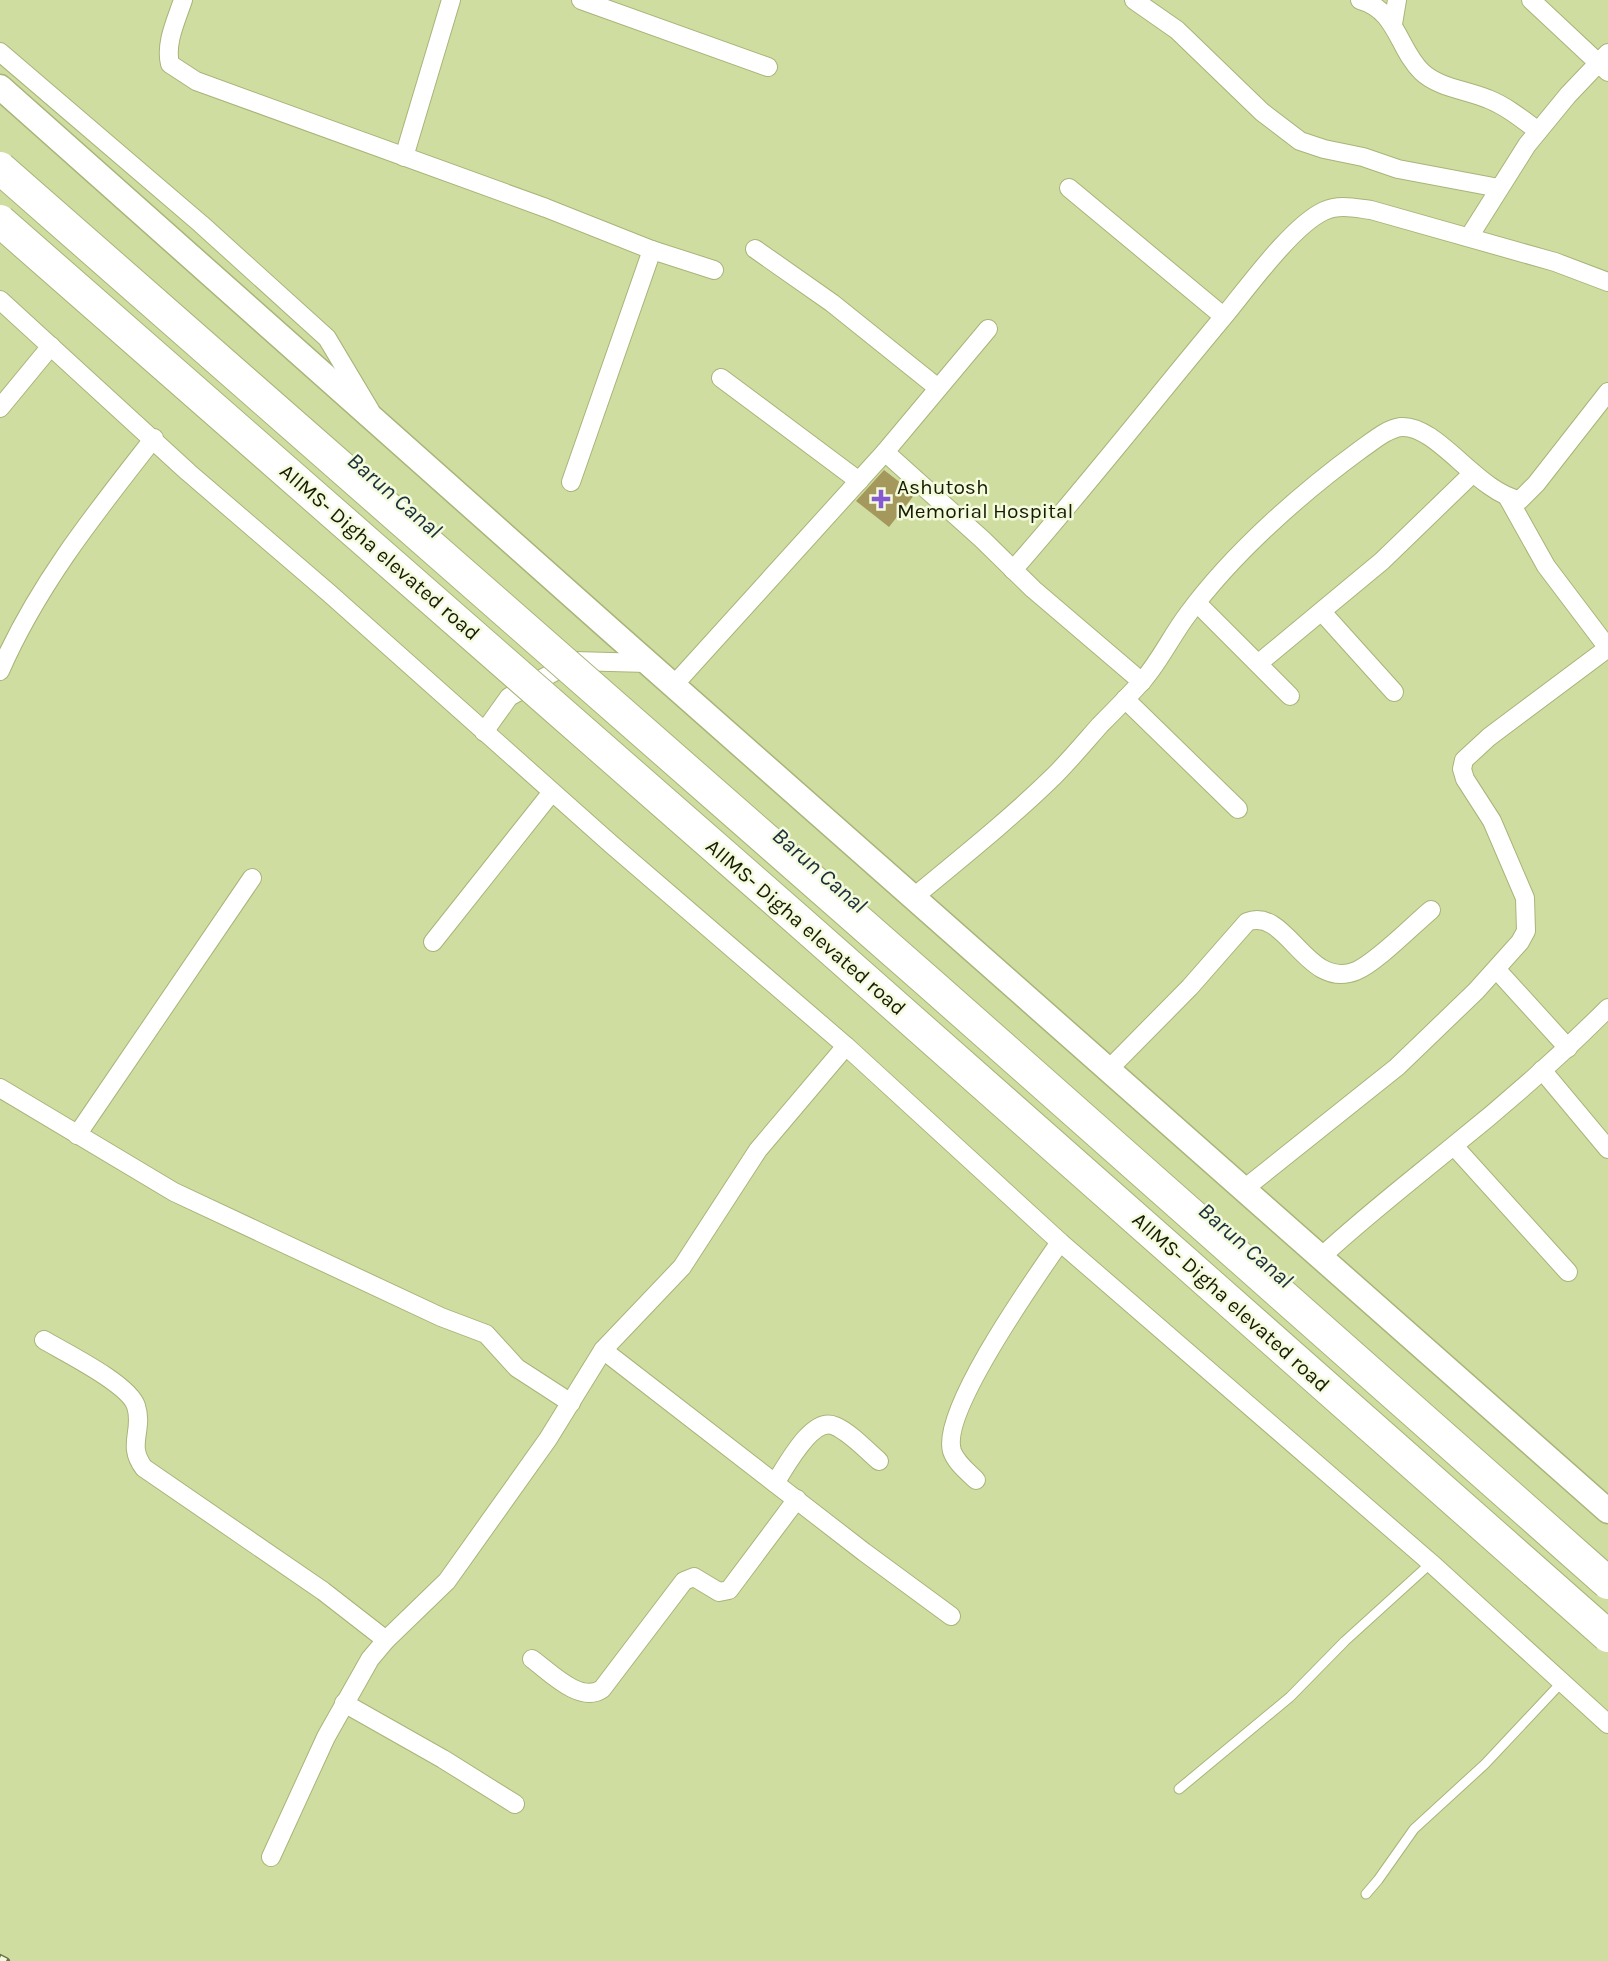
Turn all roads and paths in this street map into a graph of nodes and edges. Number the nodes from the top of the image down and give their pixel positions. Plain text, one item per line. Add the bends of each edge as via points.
1 (183, 0) edge
2 (451, 0) edge
3 (581, 0) edge
4 (1134, 0) edge
5 (1360, 0) edge
6 (1397, 0) edge
7 (1531, 0) edge
8 (1393, 24) junction
9 (0, 51) edge
10 (1605, 63) edge
11 (768, 67) dead end
12 (0, 87) edge
13 (1538, 131) junction
14 (404, 156) junction
15 (0, 168) edge
16 (1069, 188) dead end
17 (1499, 188) junction
18 (0, 221) edge
19 (1469, 237) junction
20 (755, 248) dead end
21 (652, 250) junction
22 (714, 270) dead end
23 (1608, 282) edge
24 (0, 300) edge
25 (1223, 316) junction
26 (988, 329) dead end
27 (51, 346) junction
28 (722, 378) dead end
29 (938, 388) junction
30 (1608, 392) edge
31 (0, 408) edge
32 (378, 424) junction
33 (154, 438) junction
34 (885, 452) junction
35 (1473, 473) junction
36 (859, 481) junction
37 (571, 482) dead end
38 (1508, 498) junction
39 (1013, 570) junction
40 (1197, 603) junction
41 (1322, 612) junction
42 (1608, 648) edge
43 (1, 663) edge
44 (647, 663) junction
45 (1259, 663) junction
46 (1142, 682) junction
47 (673, 686) junction
48 (1394, 692) dead end
49 (1290, 696) dead end
50 (1125, 699) junction
51 (484, 732) junction
52 (552, 792) junction
53 (1238, 809) dead end
54 (252, 878) dead end
55 (914, 897) junction
56 (1431, 910) dead end
57 (433, 942) dead end
58 (1497, 970) junction
59 (1608, 1008) edge
60 (846, 1046) junction
61 (1568, 1048) junction
62 (1109, 1069) junction
63 (1542, 1070) junction
64 (0, 1088) edge
65 (77, 1135) junction
66 (1454, 1146) junction
67 (1608, 1149) edge
68 (1244, 1189) junction
69 (1060, 1242) junction
70 (1321, 1257) junction
71 (1568, 1272) dead end
72 (44, 1340) dead end
73 (603, 1350) junction
74 (570, 1404) junction
75 (879, 1461) dead end
76 (976, 1480) dead end
77 (775, 1483) junction
78 (797, 1499) junction
79 (1608, 1511) edge
80 (1431, 1563) junction
81 (1608, 1583) edge
82 (951, 1616) dead end
83 (1608, 1636) edge
84 (386, 1640) junction
85 (532, 1659) dead end
86 (1562, 1682) junction
87 (344, 1703) junction
88 (1608, 1724) edge
89 (1179, 1789) dead end
90 (515, 1804) dead end
91 (271, 1857) dead end
92 (1366, 1894) dead end

1 - 14 street via 167,54 180,72 225,93
2 - 14 street
3 - 11 street
4 - 17 street via 1177,30 1300,141 1398,169
5 - 8 street
6 - 8 street
7 - 10 street
8 - 13 street via 1423,73 1491,100
9 - 32 street via 327,338
10 - 13 street via 1568,95
12 - 32 street
13 - 17 street
14 - 21 street
15 - 81 highway, AIIMS- Digha elevated road, bridge
16 - 25 street
17 - 19 street
18 - 83 highway, AIIMS- Digha elevated road, bridge
19 - 23 street
19 - 25 street via 1371,209 1342,206 1324,210 1277,252
20 - 29 street via 842,310
21 - 22 street
21 - 37 street
24 - 27 street
25 - 39 street
26 - 29 street
27 - 31 street
27 - 33 street
28 - 36 street
29 - 34 street
30 - 38 street via 1526,496
32 - 44 street
33 - 43 street via 74,541
33 - 51 street
34 - 36 street
34 - 39 street
35 - 38 street
35 - 40 street via 1414,428 1387,432 1309,490 1243,551
35 - 41 street
36 - 47 street
38 - 42 street via 1546,566
39 - 46 street
40 - 45 street
40 - 46 street
41 - 45 street
41 - 48 street
42 - 58 street via 1464,760 1465,779 1492,821 1525,898 1525,931
44 - 47 street
44 - 51 street, bridge via 574,661 509,697
45 - 49 street
46 - 50 street
47 - 55 street
50 - 53 street
50 - 55 street via 1054,775
51 - 52 street
52 - 57 street
52 - 60 street
54 - 65 street
55 - 62 street
56 - 62 street via 1368,963 1346,973 1312,963 1264,920 1247,922
58 - 61 street
58 - 68 street via 1397,1067
59 - 61 street
60 - 69 street
60 - 73 street via 758,1150 681,1267
61 - 63 street
62 - 68 street
63 - 66 street
63 - 67 street
64 - 65 street
65 - 74 street via 183,1196 486,1334 517,1368
66 - 70 street
66 - 71 street
68 - 70 street
69 - 76 street via 989,1352 956,1417 952,1452
69 - 80 street
70 - 79 street
72 - 84 street via 131,1396 136,1407 134,1449 144,1468
73 - 74 street
73 - 77 street
74 - 84 street via 447,1581
75 - 77 street via 837,1427 824,1424 805,1440
77 - 78 street
78 - 82 street
78 - 85 street via 729,1590 719,1592 694,1577 684,1581 594,1694 573,1689
80 - 86 street
80 - 89 lane via 1290,1697
84 - 87 street
86 - 88 street
86 - 92 lane via 1485,1765 1414,1829
87 - 90 street
87 - 91 street

